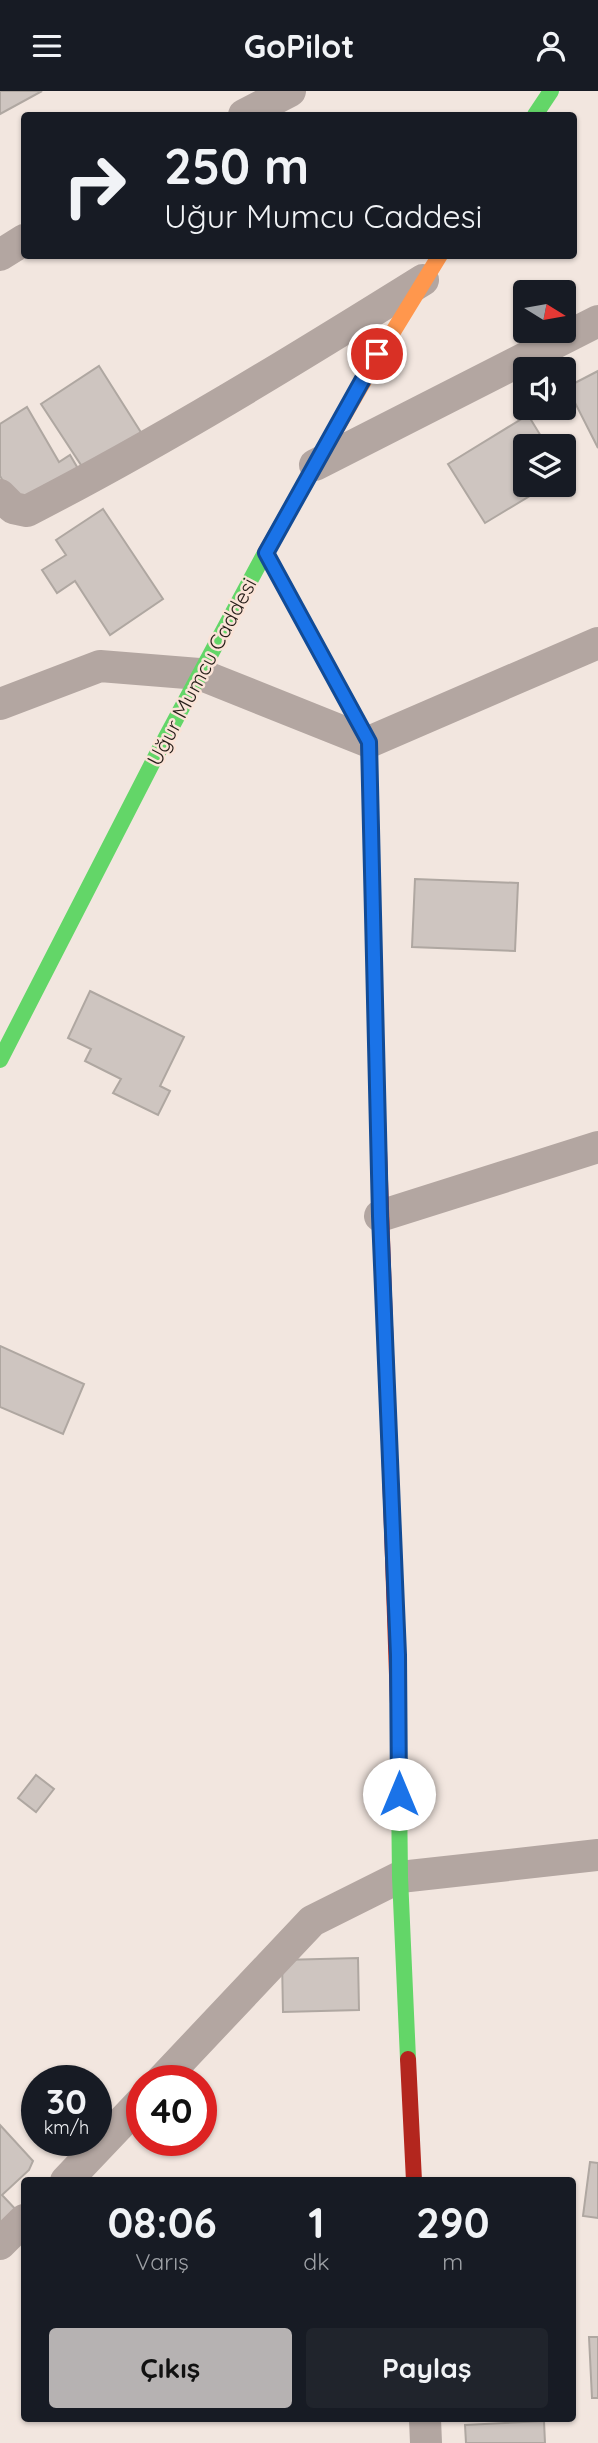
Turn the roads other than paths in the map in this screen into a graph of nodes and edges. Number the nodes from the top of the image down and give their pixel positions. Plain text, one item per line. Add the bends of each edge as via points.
1 (290, 91) edge
2 (551, 91) edge
3 (250, 112) edge
4 (536, 112) edge
5 (21, 242) edge
6 (0, 254) edge
7 (433, 267) edge
8 (598, 321) edge
9 (315, 465) junction
10 (0, 495) edge
11 (266, 553) junction
12 (598, 643) edge
13 (199, 674) junction
14 (0, 704) edge
15 (369, 742) junction
16 (0, 1060) edge
17 (598, 1147) edge
18 (380, 1216) junction
19 (598, 1855) edge
20 (400, 1877) junction
21 (176, 2065) edge
22 (126, 2118) edge
23 (70, 2177) edge
24 (414, 2177) edge
25 (21, 2223) edge
26 (0, 2244) edge
27 (425, 2422) edge
28 (426, 2443) edge

1 - 3 street
2 - 4 street
5 - 6 street
7 - 9 street, Uğur Mumcu Caddesi via 377,354
7 - 10 street via 241,393 104,471 27,511 13,508
8 - 9 street
9 - 11 street, Uğur Mumcu Caddesi
11 - 13 street, Uğur Mumcu Caddesi
11 - 15 street
12 - 15 street
13 - 14 street via 100,666
13 - 15 street
13 - 16 street, Uğur Mumcu Caddesi
15 - 18 street
17 - 18 street
18 - 20 street via 398,1655
19 - 20 street
20 - 21 street via 312,1921
20 - 24 street
22 - 23 street
25 - 26 street
27 - 28 street

